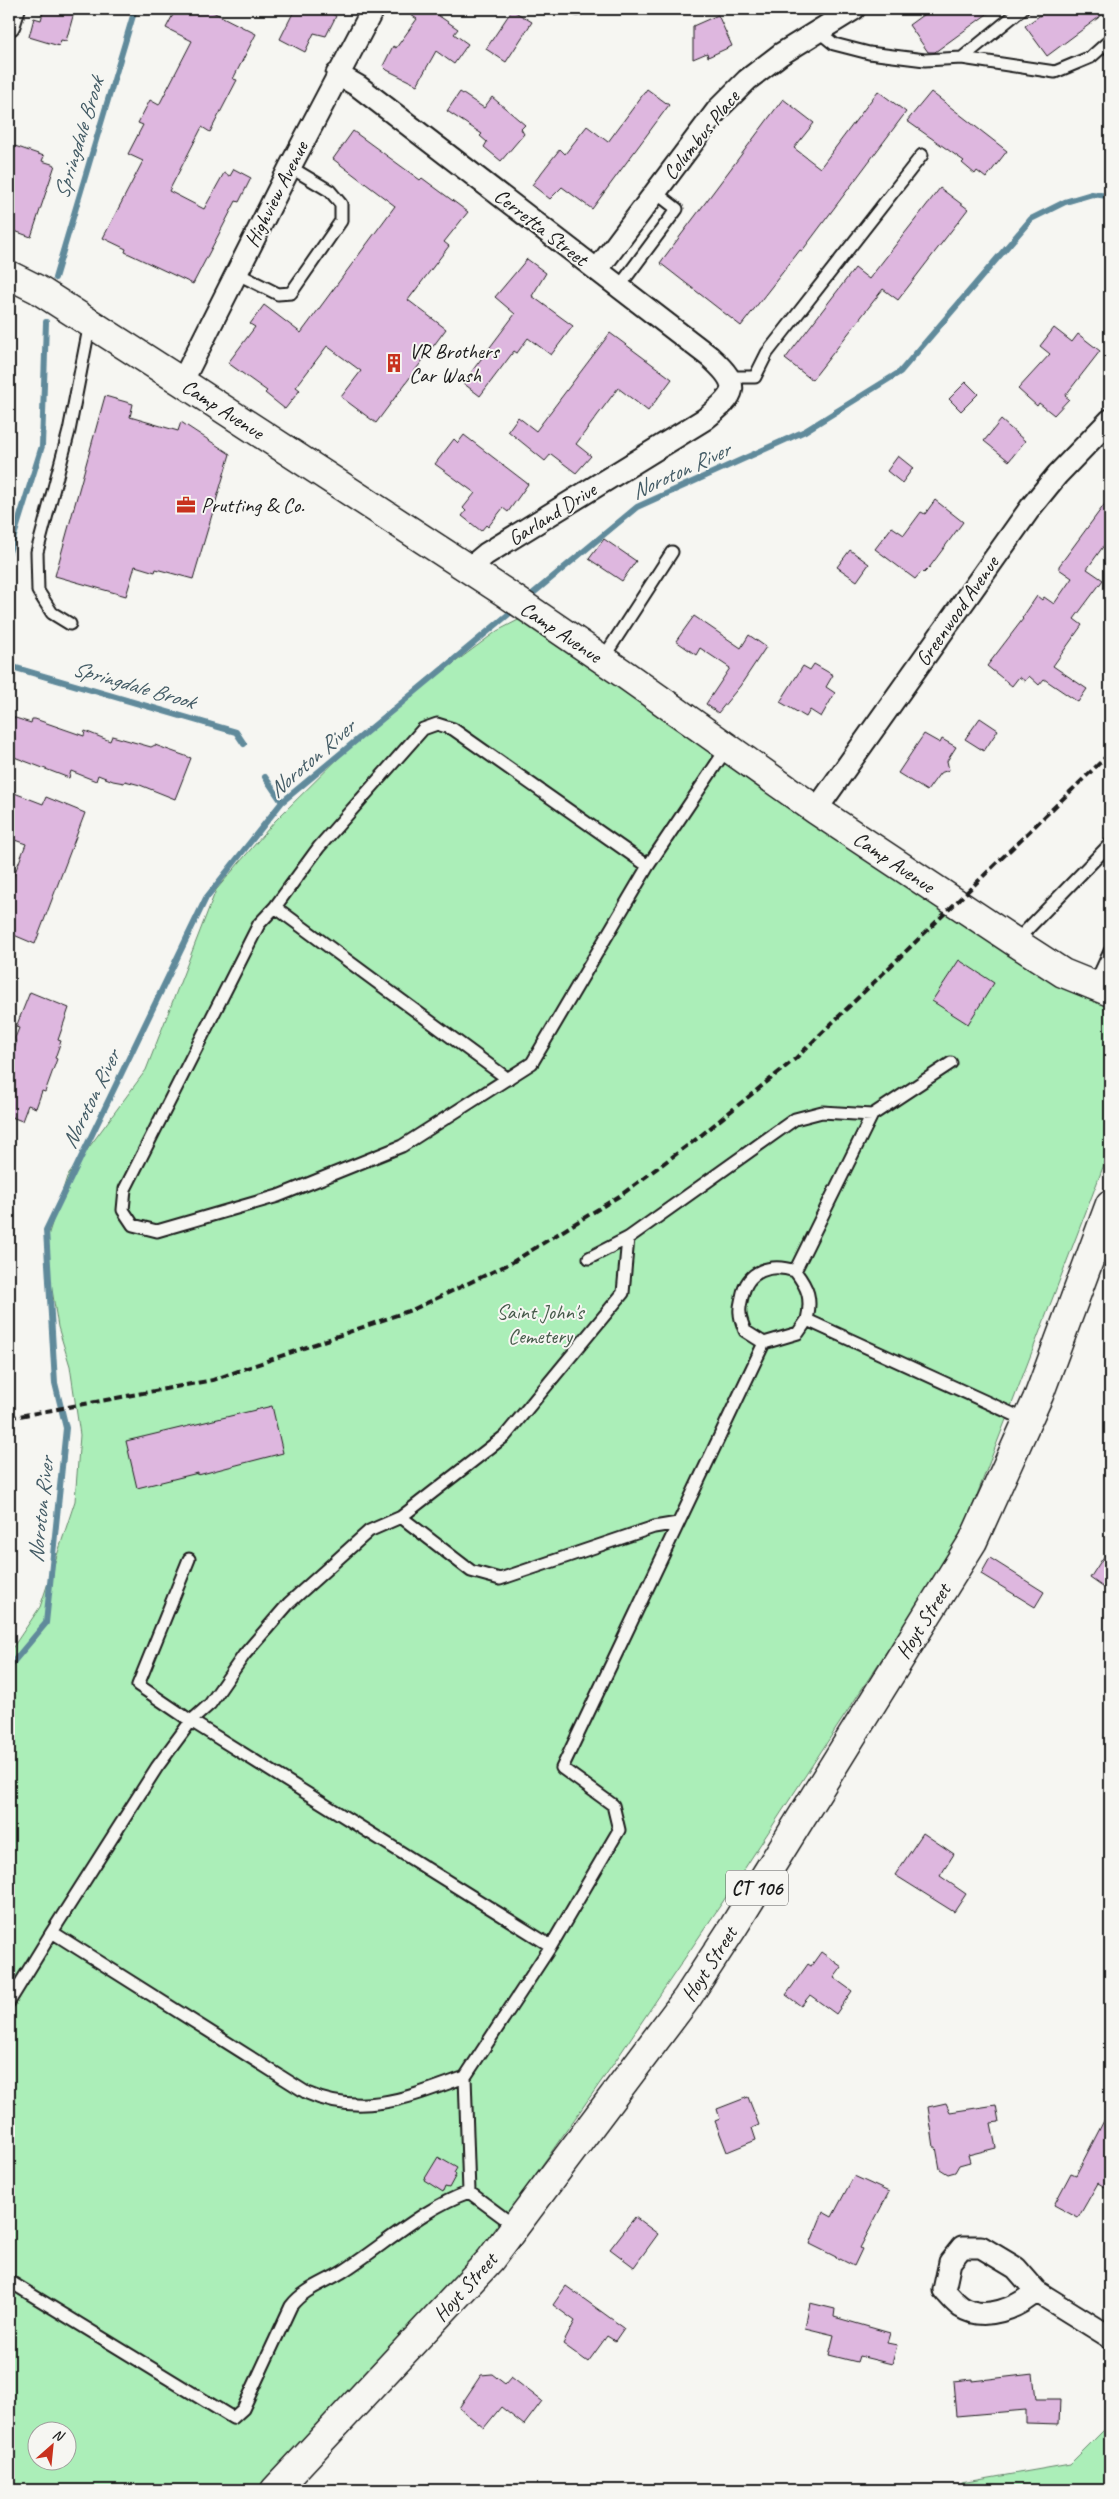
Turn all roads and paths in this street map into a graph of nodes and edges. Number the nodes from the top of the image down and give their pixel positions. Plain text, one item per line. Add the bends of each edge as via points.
1 (14, 9) edge
2 (373, 9) edge
3 (854, 9) edge
4 (1022, 9) edge
5 (9, 25) edge
6 (818, 31) junction
7 (1110, 40) edge
8 (962, 58) junction
9 (337, 74) junction
10 (922, 154) dead end
11 (290, 167) junction
12 (655, 192) junction
13 (597, 270) junction
14 (236, 273) junction
15 (9, 275) edge
16 (619, 287) junction
17 (90, 323) junction
18 (182, 382) junction
19 (731, 383) junction
20 (1110, 420) edge
21 (672, 552) dead end
22 (468, 570) junction
23 (70, 624) dead end
24 (602, 660) junction
25 (727, 748) junction
26 (816, 810) junction
27 (1110, 844) edge
28 (648, 866) junction
29 (275, 908) junction
30 (1016, 942) junction
31 (1110, 951) edge
32 (1102, 989) edge
33 (951, 1064) dead end
34 (508, 1078) junction
35 (872, 1115) junction
36 (1110, 1204) edge
37 (628, 1238) junction
38 (589, 1258) dead end
39 (795, 1271) junction
40 (807, 1320) junction
41 (764, 1343) junction
42 (1028, 1421) junction
43 (401, 1518) junction
44 (678, 1523) junction
45 (189, 1559) dead end
46 (191, 1721) junction
47 (52, 1932) junction
48 (551, 1946) junction
49 (9, 2002) edge
50 (465, 2077) junction
51 (469, 2192) junction
52 (516, 2227) junction
53 (9, 2281) edge
54 (1036, 2291) dead end
55 (1110, 2337) edge
56 (276, 2490) edge

1 - 5 street
2 - 9 street, Highview Avenue
3 - 6 street, Columbus Place
4 - 8 lane
6 - 8 lane via 834,44 869,53 925,60
6 - 12 street, Columbus Place via 747,80 707,122
7 - 8 lane via 1091,56 1055,72
9 - 11 street, Highview Avenue
9 - 13 street, Cerretta Street via 358,86
10 - 19 lane via 767,353 755,377
11 - 14 street, Highview Avenue
11 - 14 lane via 330,191 341,204 341,221 291,293 278,294
12 - 13 street, Columbus Place
12 - 16 lane via 677,209
13 - 16 street, Cerretta Street
14 - 18 street, Highview Avenue
15 - 17 main road, Camp Avenue
16 - 19 street, Cerretta Street via 710,357
17 - 18 main road, Camp Avenue
17 - 23 lane via 69,431 37,552 38,591 52,613
18 - 22 main road, Camp Avenue
19 - 22 street, Garland Drive via 729,400 705,419 486,554
20 - 26 street, Greenwood Avenue via 1057,475 1032,507
21 - 24 lane
22 - 24 main road, Camp Avenue
24 - 25 main road, Camp Avenue
25 - 26 main road, Camp Avenue
25 - 28 lane
26 - 30 main road, Camp Avenue
27 - 30 lane
28 - 29 lane via 453,729 437,724 424,729 319,847
28 - 34 lane via 532,1063
29 - 34 lane
29 - 34 lane via 259,924 125,1190 123,1210 133,1225 157,1231 278,1196 402,1146
30 - 32 main road, Camp Avenue via 1063,973
31 - 32 lane
33 - 35 lane
35 - 37 lane via 822,1112 795,1119
35 - 39 lane
36 - 42 main road, Hoyt Street / CT 106
37 - 38 lane
37 - 43 lane via 623,1293 505,1436
39 - 40 lane via 807,1287 810,1308
39 - 41 lane via 781,1266 764,1269 752,1275 743,1291 739,1312 745,1331
40 - 41 lane via 798,1333
40 - 42 lane
41 - 44 lane
42 - 52 main road, Hoyt Street / CT 106 via 973,1541 734,1926 687,1998
43 - 44 lane via 471,1571 500,1579 654,1527
43 - 46 lane via 369,1531 288,1603 244,1655 210,1704
44 - 48 lane via 562,1768 613,1804 619,1830
45 - 46 lane via 138,1685
46 - 47 lane via 157,1767
46 - 48 lane
47 - 49 lane
47 - 50 lane via 324,2100 374,2105 398,2101
48 - 50 lane
50 - 51 lane
51 - 52 lane
51 - 53 lane via 449,2199 340,2273 297,2298 244,2409 233,2418
52 - 56 main road, Hoyt Street / CT 106 via 490,2260
54 - 55 street

